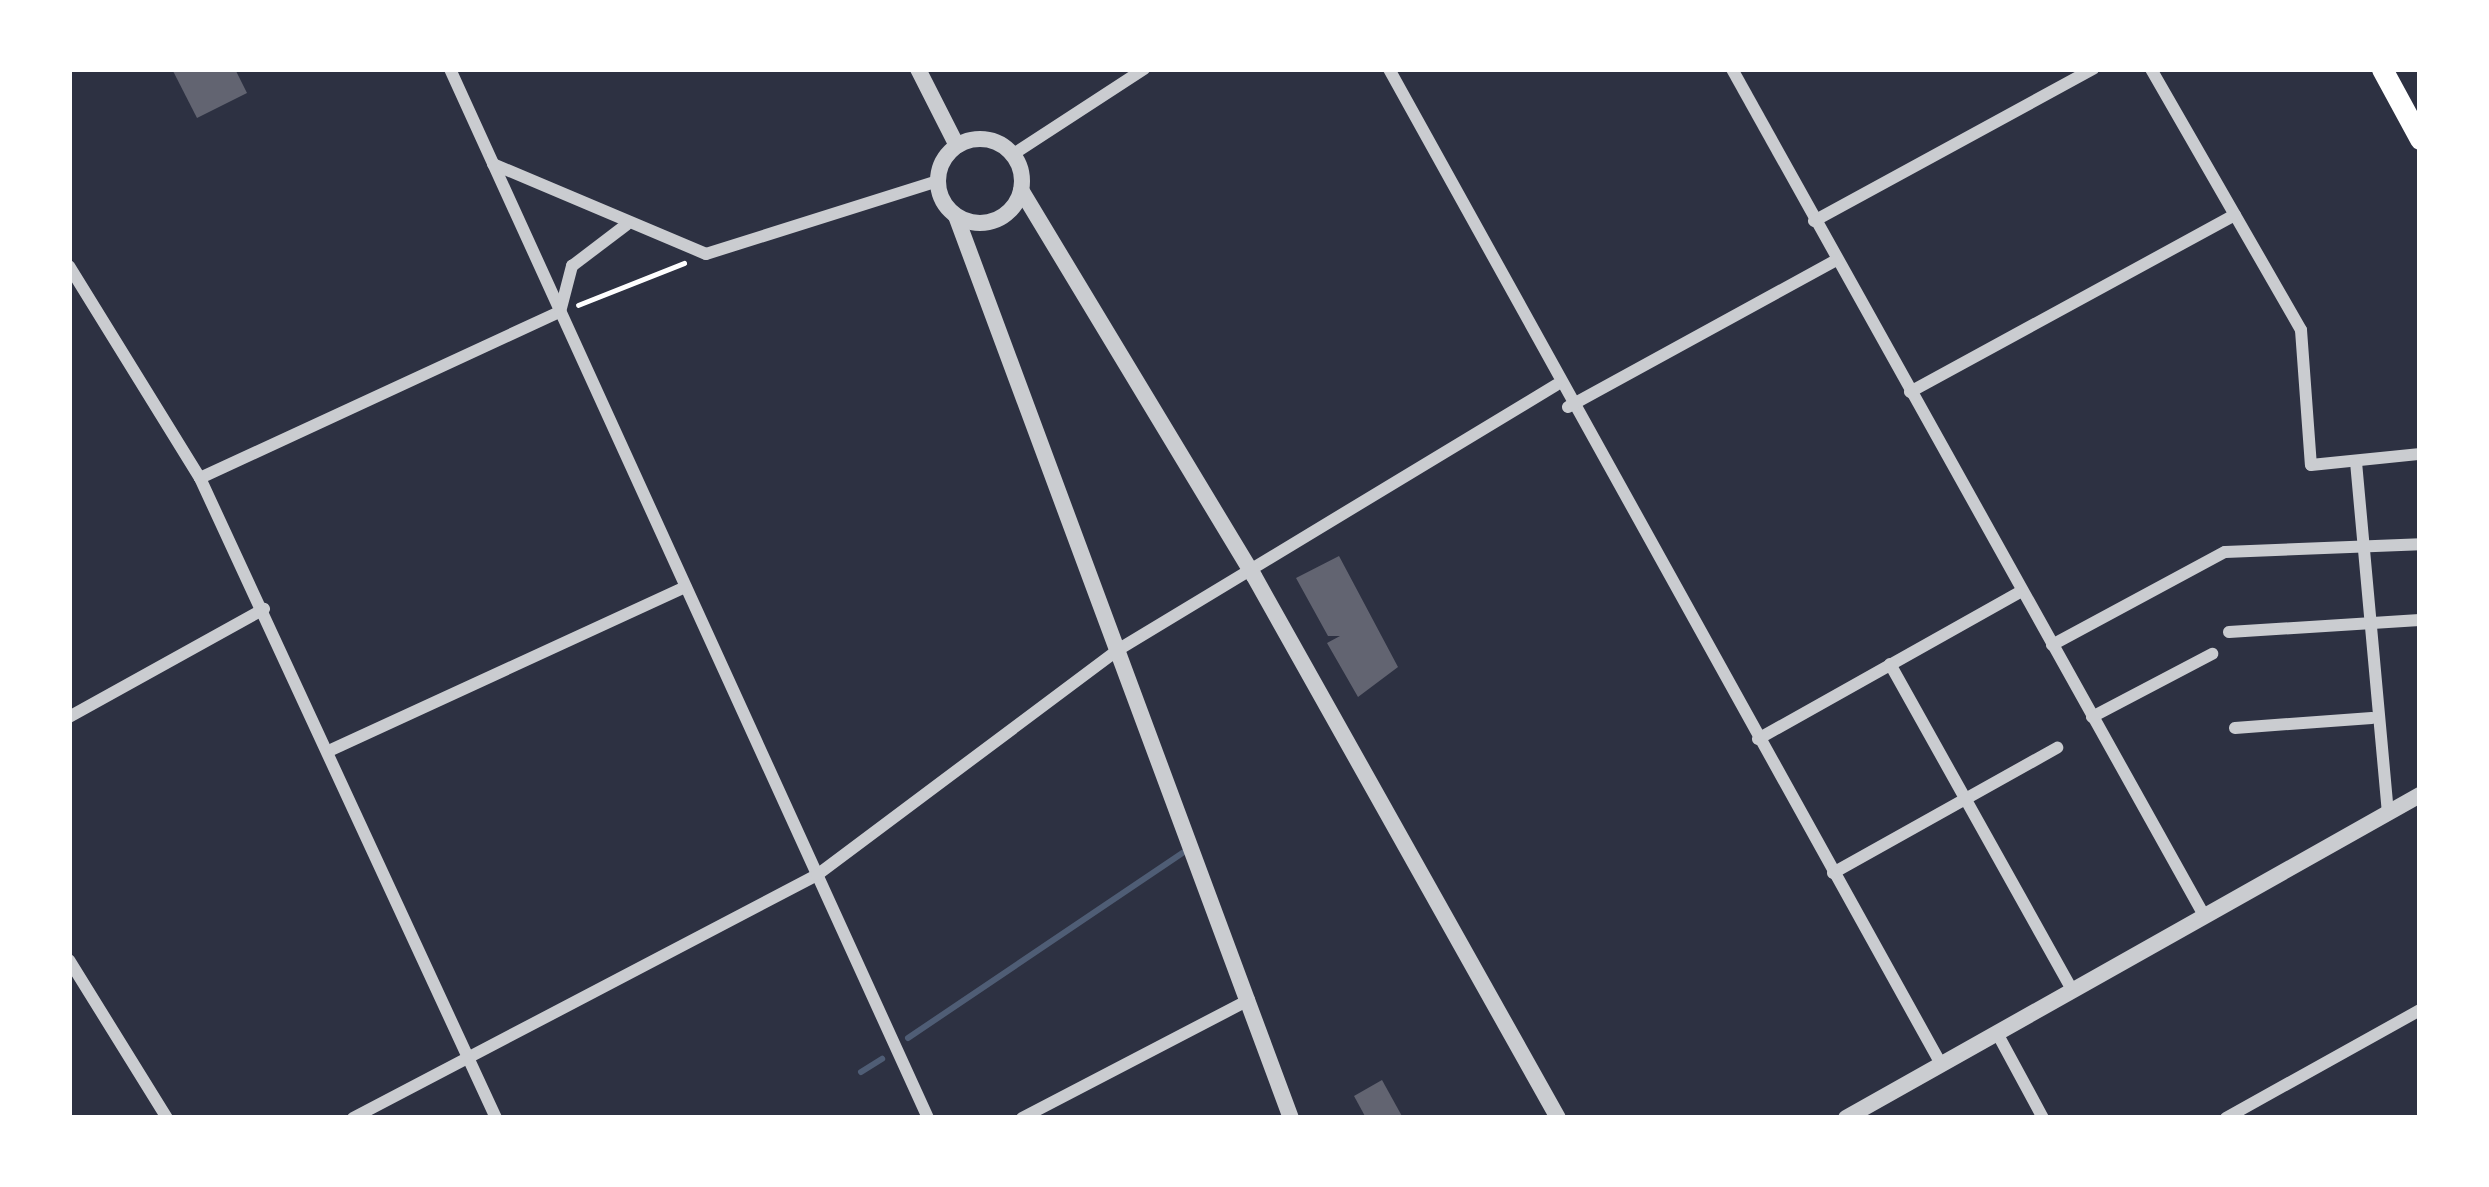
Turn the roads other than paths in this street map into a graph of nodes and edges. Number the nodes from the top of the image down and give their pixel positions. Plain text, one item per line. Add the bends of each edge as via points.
1 (450, 69) edge
2 (918, 69) edge
3 (1144, 69) edge
4 (1390, 69) edge
5 (1732, 69) edge
6 (2092, 69) edge
7 (2151, 69) edge
8 (2381, 69) edge
9 (2420, 139) edge
10 (957, 146) junction
11 (1012, 154) junction
12 (493, 164) junction
13 (938, 181) junction
14 (1021, 190) junction
15 (2235, 215) junction
16 (956, 216) junction
17 (1814, 220) junction
18 (626, 225) junction
19 (1836, 260) junction
20 (69, 266) edge
21 (560, 312) junction
22 (1556, 385) junction
23 (1910, 392) junction
24 (1568, 407) junction
25 (2420, 454) edge
26 (2356, 462) junction
27 (200, 478) junction
28 (2420, 544) edge
29 (2364, 548) junction
30 (1254, 575) junction
31 (686, 586) junction
32 (2022, 591) junction
33 (264, 609) junction
34 (2420, 620) edge
35 (2366, 623) junction
36 (2229, 632) dead end
37 (2052, 645) junction
38 (1116, 651) junction
39 (2212, 655) dead end
40 (1890, 664) junction
41 (69, 717) edge
42 (2092, 717) junction
43 (2372, 718) junction
44 (2235, 728) dead end
45 (1758, 739) junction
46 (2057, 748) dead end
47 (332, 749) junction
48 (2420, 795) edge
49 (1966, 799) junction
50 (2388, 814) junction
51 (1833, 873) junction
52 (817, 875) junction
53 (2205, 917) junction
54 (69, 960) edge
55 (2073, 991) junction
56 (1249, 1000) junction
57 (2420, 1010) edge
58 (1996, 1033) junction
59 (470, 1064) junction
60 (1941, 1064) junction
61 (167, 1118) edge
62 (353, 1118) edge
63 (496, 1118) edge
64 (928, 1118) edge
65 (1022, 1118) edge
66 (1291, 1118) edge
67 (1558, 1118) edge
68 (1846, 1118) edge
69 (2043, 1118) edge
70 (2226, 1118) edge

1 - 12 street
2 - 10 street
3 - 11 street
4 - 22 street
5 - 17 street
6 - 17 street
7 - 15 street
8 - 9 main road
10 - 11 street via 992,141
10 - 13 street
11 - 14 street
12 - 18 street
12 - 21 street
13 - 16 street
13 - 18 street via 706,254
14 - 16 street via 1001,218
14 - 30 street
15 - 23 street
15 - 26 street via 2300,330 2306,458
16 - 38 street
17 - 19 street
18 - 21 street via 572,266
19 - 23 street
19 - 24 street
20 - 27 street
21 - 27 street
21 - 31 street
22 - 24 street
22 - 30 street
23 - 32 street
24 - 45 street
25 - 26 street
26 - 29 street
27 - 33 street
28 - 29 street
29 - 35 street
29 - 37 street via 2225,552
30 - 38 street
30 - 67 street
31 - 47 street
31 - 52 street
32 - 37 street
32 - 40 street
33 - 41 street
33 - 47 street
34 - 35 street
35 - 36 street
35 - 43 street
37 - 42 street
38 - 52 street
38 - 56 street
39 - 42 street
40 - 45 street
40 - 49 street
42 - 53 street
43 - 44 street
43 - 50 street
45 - 51 street
46 - 49 street
47 - 59 street
48 - 50 street
49 - 51 street
49 - 55 street
50 - 53 street
51 - 60 street
52 - 59 street
52 - 64 street
53 - 55 street
54 - 61 street
55 - 58 street
56 - 65 street
56 - 66 street
57 - 70 street
58 - 60 street
58 - 69 street
59 - 62 street
59 - 63 street
60 - 68 street

